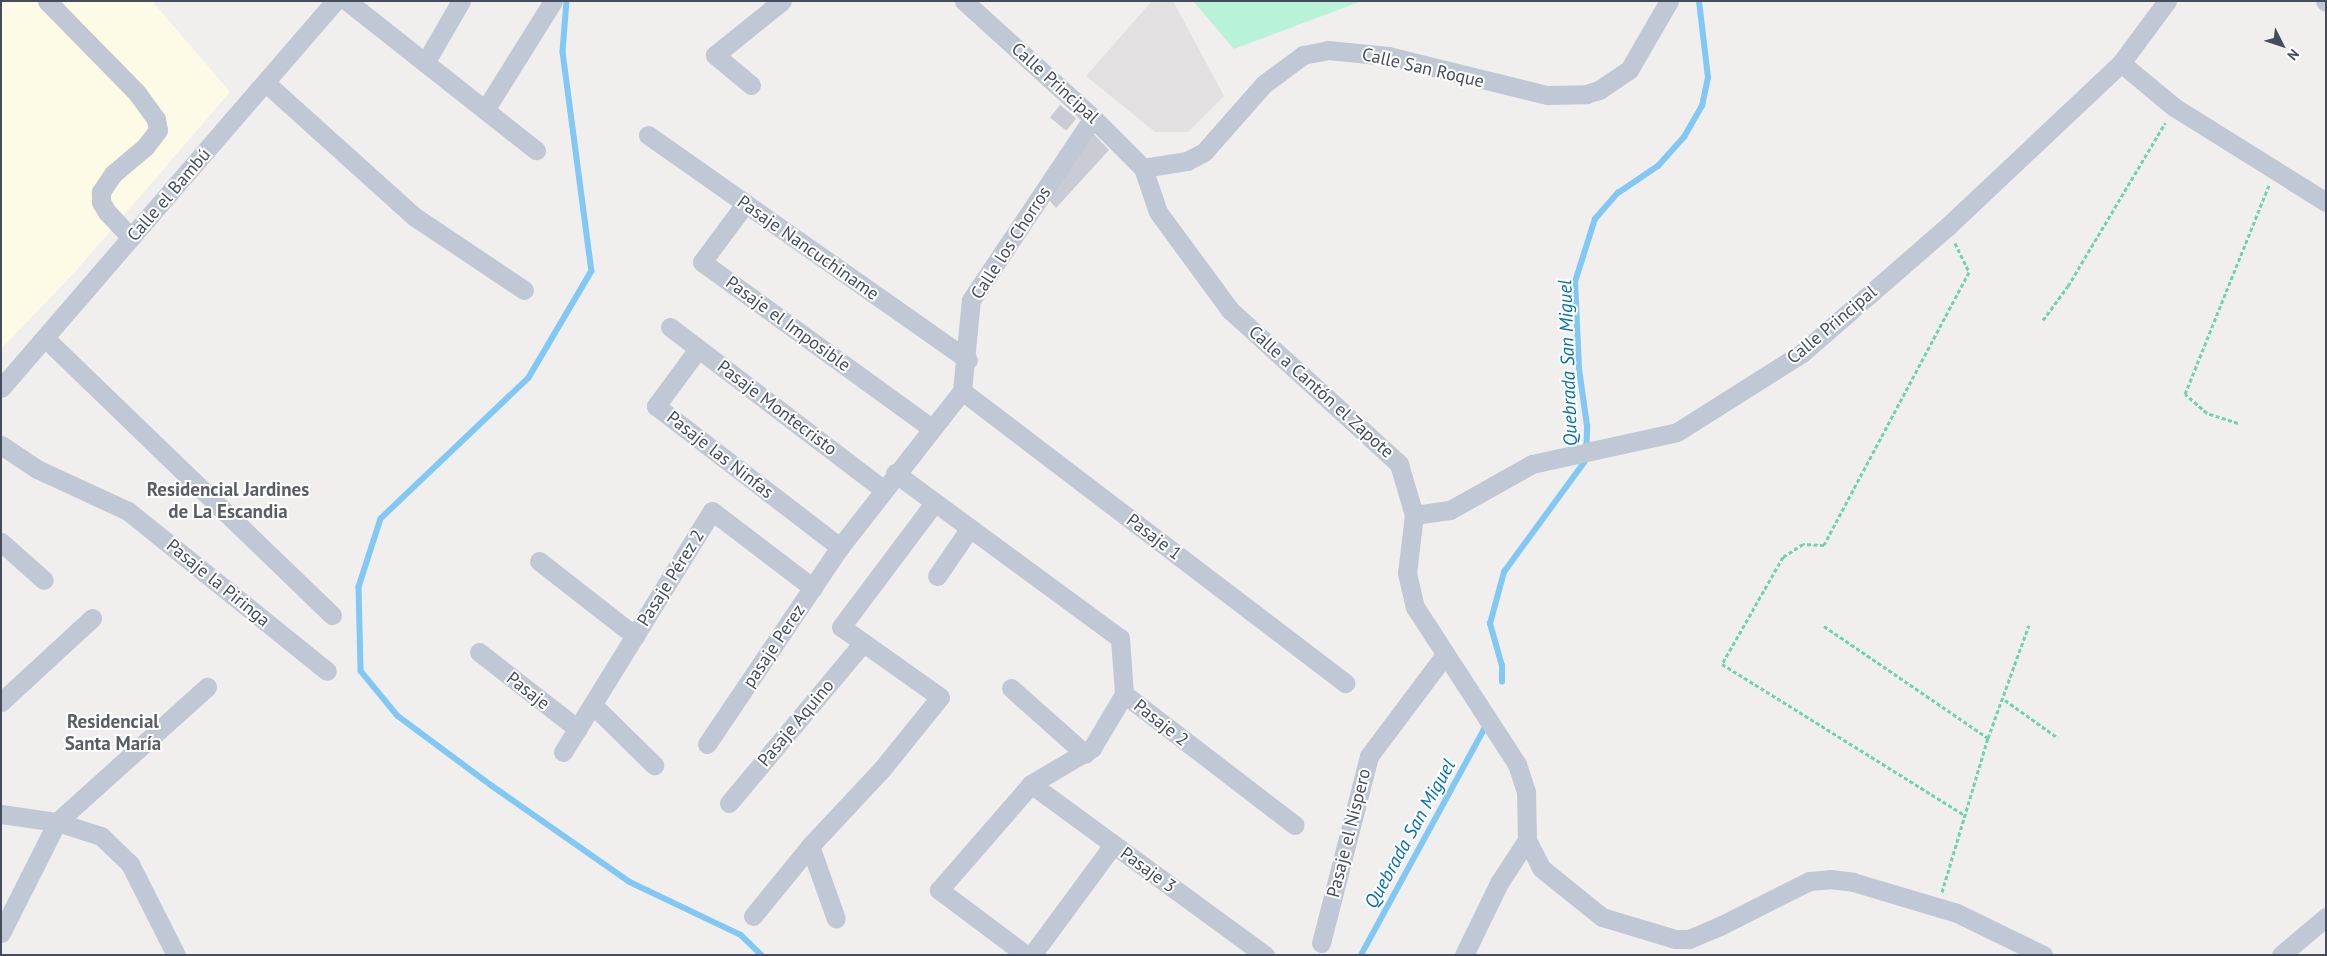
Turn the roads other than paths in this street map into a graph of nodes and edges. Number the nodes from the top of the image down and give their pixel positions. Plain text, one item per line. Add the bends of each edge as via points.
1 (46, 1) edge
2 (335, 1) edge
3 (347, 1) edge
4 (461, 1) edge
5 (554, 1) edge
6 (782, 1) edge
7 (964, 1) edge
8 (1669, 1) edge
9 (2167, 1) edge
10 (425, 63) junction
11 (2121, 63) junction
12 (266, 83) junction
13 (751, 85) dead end
14 (485, 110) junction
15 (1093, 118) junction
16 (648, 135) dead end
17 (536, 150) dead end
18 (1143, 168) junction
19 (2326, 202) edge
20 (745, 204) junction
21 (131, 238) junction
22 (524, 290) dead end
23 (670, 327) dead end
24 (45, 338) junction
25 (698, 349) junction
26 (968, 360) junction
27 (1, 388) edge
28 (962, 391) junction
29 (931, 428) junction
30 (1, 445) edge
31 (895, 473) junction
32 (884, 490) junction
33 (935, 502) junction
34 (1414, 515) junction
35 (970, 528) junction
36 (1, 542) edge
37 (840, 547) junction
38 (539, 561) dead end
39 (937, 576) dead end
40 (44, 580) dead end
41 (813, 588) junction
42 (332, 615) dead end
43 (92, 618) dead end
44 (636, 636) junction
45 (863, 643) junction
46 (479, 652) dead end
47 (1444, 656) junction
48 (327, 670) dead end
49 (1345, 682) dead end
50 (207, 686) dead end
51 (1012, 688) dead end
52 (1124, 694) junction
53 (1, 702) edge
54 (593, 705) junction
55 (578, 729) junction
56 (707, 744) dead end
57 (563, 752) dead end
58 (1085, 754) junction
59 (654, 765) dead end
60 (1031, 784) junction
61 (729, 803) dead end
62 (1, 814) edge
63 (57, 822) junction
64 (1295, 826) dead end
65 (1527, 840) junction
66 (1114, 845) junction
67 (810, 846) junction
68 (753, 916) dead end
69 (2326, 917) edge
70 (836, 919) dead end
71 (1, 933) edge
72 (1322, 943) dead end
73 (1470, 951) edge
74 (175, 954) edge
75 (1026, 955) edge
76 (1032, 955) edge
77 (1265, 955) edge
78 (2043, 955) edge
79 (2281, 955) edge

1 - 21 street via 137,93 156,119 158,130 145,147 113,174 101,192 101,202 107,212
2 - 12 street, Calle el Bambú
3 - 10 street
4 - 10 street
5 - 14 street
6 - 13 street via 715,56
7 - 15 street, Calle Principal
8 - 18 street, Calle San Roque via 1629,70 1600,90 1547,96 1388,56 1328,50 1303,55 1264,84 1204,152 1187,161
9 - 11 street, Calle Principal
10 - 14 street
11 - 19 street via 2174,107
11 - 34 street, Calle Principal via 1946,227 1802,353 1678,432 1532,464 1450,510
12 - 21 street, Calle el Bambú
12 - 22 street via 415,217
14 - 17 street
15 - 18 street, Calle Principal
15 - 26 street, Calle los Chorros via 971,300
16 - 20 street, Pasaje Nancuchiname
18 - 34 street, Calle a Cantón el Zapote via 1158,212 1230,310 1399,464
20 - 26 street, Pasaje Nancuchiname
20 - 29 street, Pasaje el Imposible via 702,262
21 - 24 street, Calle el Bambú
23 - 25 street, Pasaje Montecristo
24 - 27 street, Calle el Bambú
24 - 42 street
25 - 32 street, Pasaje Montecristo
25 - 37 street, Pasaje las Ninfas via 656,406
26 - 28 street, Calle los Chorros
28 - 29 street, Calle los Chorros
28 - 49 street, Pasaje 1
29 - 31 street, Calle los Chorros
30 - 48 street, Pasaje la Piringa via 37,469 128,511
31 - 32 street, Calle los Chorros
31 - 33 street, Pasaje 2
32 - 37 street, Calle los Chorros
33 - 35 street, Pasaje 2
33 - 45 street via 841,627
34 - 47 street, Calle a Cantón el Zapote via 1407,573 1409,588 1423,624
35 - 39 street
35 - 52 street, Pasaje 2 via 1120,638
36 - 40 street
37 - 41 street, pasaje Perez
38 - 44 street
41 - 44 street, Pasaje Pérez 2 via 712,511
41 - 56 street, pasaje Perez
43 - 53 street
44 - 54 street, Pasaje Pérez 2
45 - 61 street, Pasaje Aquino
45 - 67 street via 940,697 882,769
46 - 55 street, Pasaje
47 - 65 street, Calle a Cantón el Zapote via 1517,764 1526,792
47 - 72 street, Pasaje el Níspero via 1369,756
50 - 63 street
51 - 58 street
52 - 58 street via 1092,748
52 - 64 street, Pasaje 2
54 - 55 street, Pasaje Pérez 2
54 - 59 street
55 - 57 street, Pasaje Pérez 2
58 - 60 street
60 - 66 street, Pasaje 3
60 - 75 street via 939,890
62 - 63 street
63 - 71 street
63 - 74 street via 102,836 122,854
65 - 73 street via 1499,883
65 - 78 street, Calle a Cantón el Zapote via 1541,868 1602,917 1675,939 1689,939 1819,879 1853,882 1968,917
66 - 76 street
66 - 77 street, Pasaje 3
67 - 68 street
67 - 70 street
69 - 79 street

